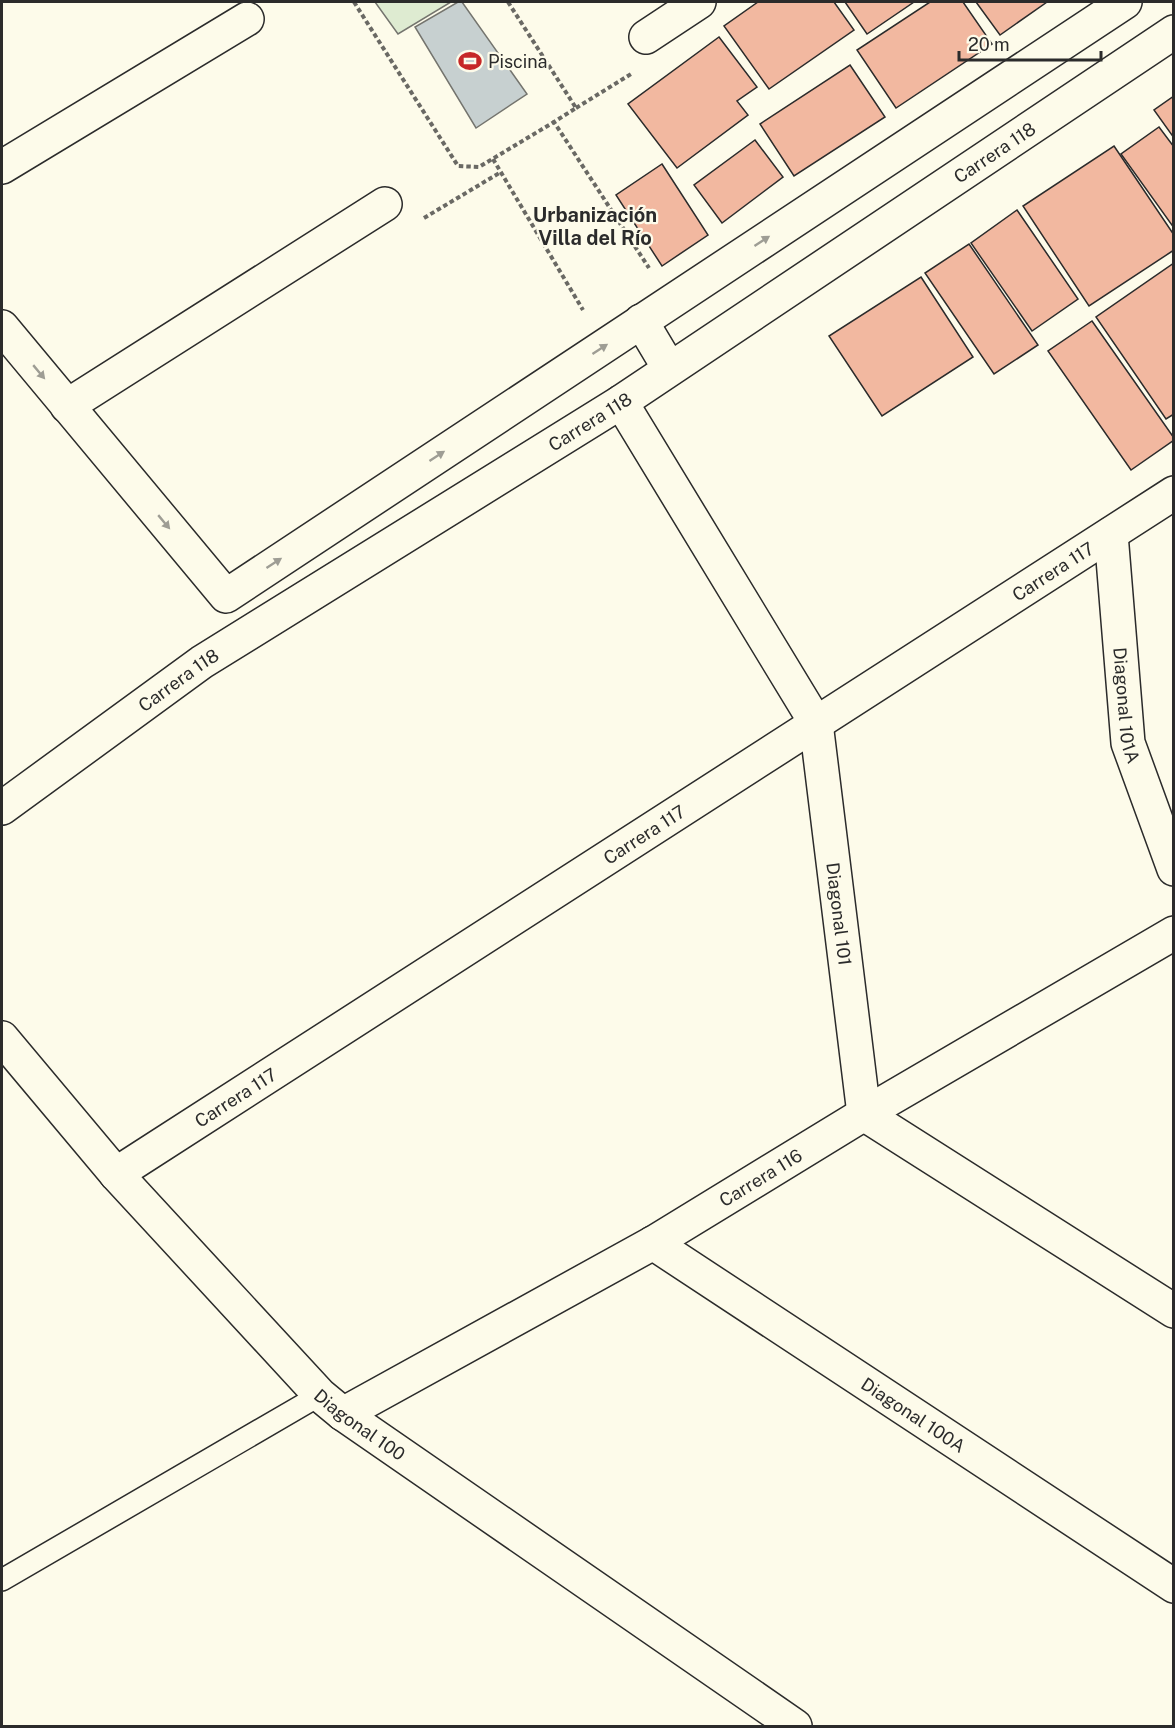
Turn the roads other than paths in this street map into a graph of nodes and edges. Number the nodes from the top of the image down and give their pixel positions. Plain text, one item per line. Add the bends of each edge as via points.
1 (699, 2) edge
2 (1125, 2) edge
3 (248, 19) dead end
4 (1173, 32) edge
5 (646, 37) road end
6 (2, 167) edge
7 (385, 204) road end
8 (641, 321) junction
9 (2, 327) edge
10 (669, 368) junction
11 (621, 402) junction
12 (67, 406) junction
13 (1173, 493) edge
14 (1111, 534) junction
15 (816, 723) junction
16 (2, 807) edge
17 (1173, 869) edge
18 (1173, 933) edge
19 (7, 1054) edge
20 (864, 1114) junction
21 (116, 1174) junction
22 (653, 1243) junction
23 (1173, 1311) edge
24 (332, 1405) junction
25 (2, 1580) edge
26 (1173, 1586) edge
27 (795, 1726) edge

1 - 5 street
8 -> 2 street
3 - 6 street
4 - 10 street, Carrera 118
7 - 12 street
8 - 10 street
12 -> 8 street via 225,596
9 -> 12 street
10 - 11 street, Carrera 118
11 - 15 street, Diagonal 101
11 - 16 street, Carrera 118 via 202,663
13 - 14 street, Carrera 117
14 - 15 street, Carrera 117
14 - 17 street, Diagonal 101A via 1128,743
15 - 20 street, Diagonal 101
15 - 21 street, Carrera 117
18 - 20 street, Carrera 116
19 - 21 street, Diagonal 100
20 - 22 street, Carrera 116
20 - 23 street
21 - 24 street, Diagonal 100
22 - 24 street, Carrera 116
22 - 26 street, Diagonal 100A
24 - 25 lane
24 - 27 street, Diagonal 100

